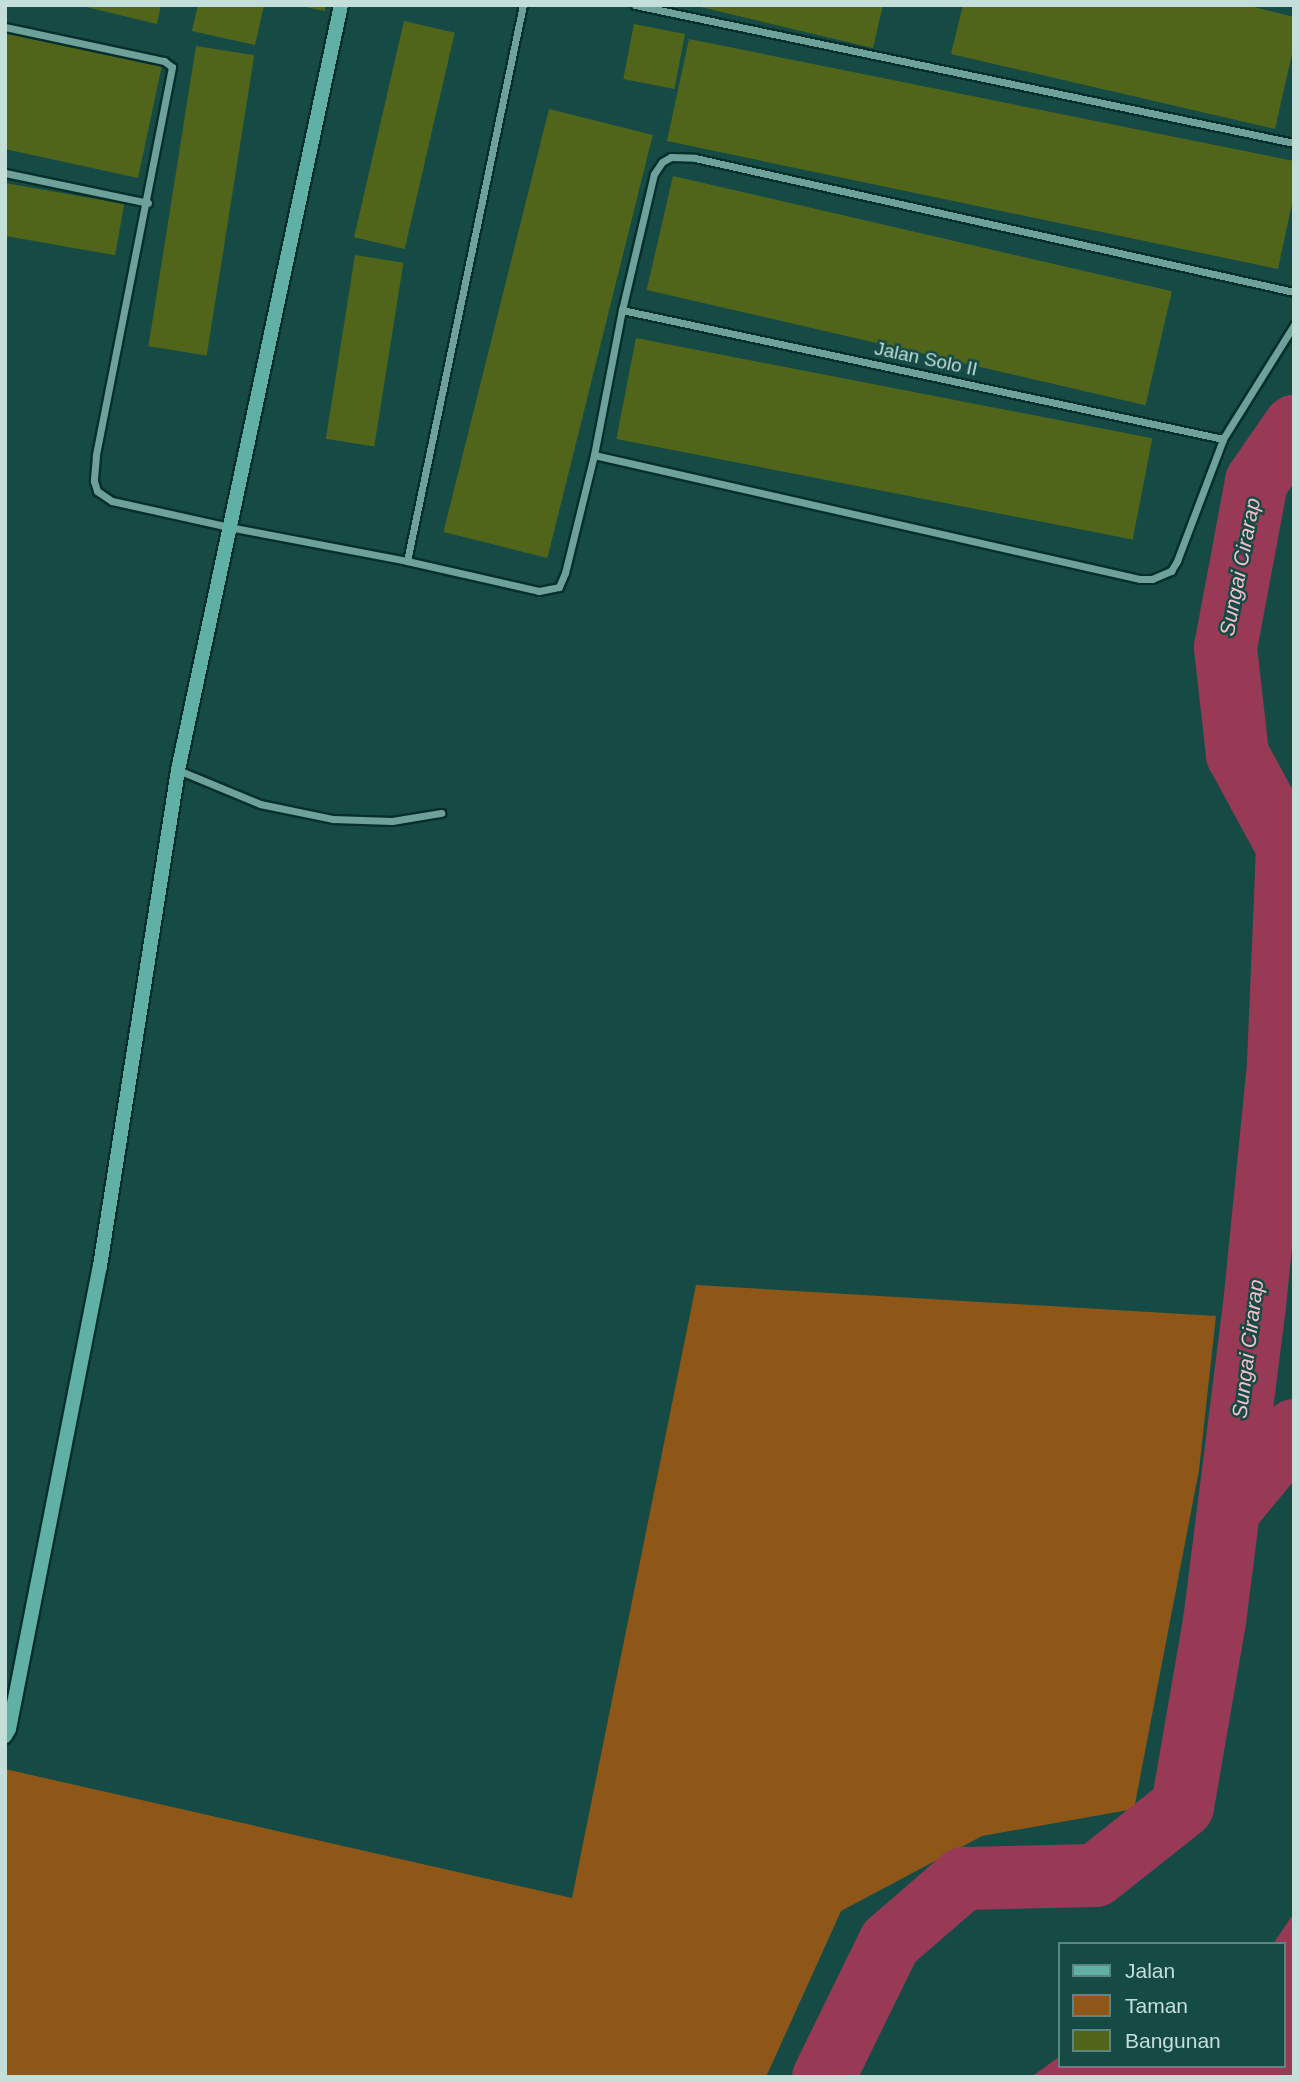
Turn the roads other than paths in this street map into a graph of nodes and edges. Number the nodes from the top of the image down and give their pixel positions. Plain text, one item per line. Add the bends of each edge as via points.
1 (341, 5) edge
2 (523, 5) edge
3 (635, 5) edge
4 (5, 27) edge
5 (1294, 144) edge
6 (5, 173) edge
7 (148, 203) junction
8 (1294, 292) edge
9 (622, 310) junction
10 (1294, 325) edge
11 (1223, 439) junction
12 (594, 455) junction
13 (229, 527) junction
14 (407, 561) junction
15 (178, 771) junction
16 (441, 813) dead end
17 (5, 1736) edge

1 - 13 street
2 - 14 street
3 - 5 street
4 - 7 street via 169,63 173,72
6 - 7 street
7 - 13 street via 94,481 97,491 112,500
8 - 9 street via 681,157 662,162 654,174
9 - 11 street, Jalan Solo II
9 - 12 street
10 - 11 street
11 - 12 street via 1177,561 1162,576 1140,579
12 - 14 street via 565,573 552,591
13 - 14 street
13 - 15 street
15 - 16 street via 260,804 333,819 392,821
15 - 17 street via 100,1266

